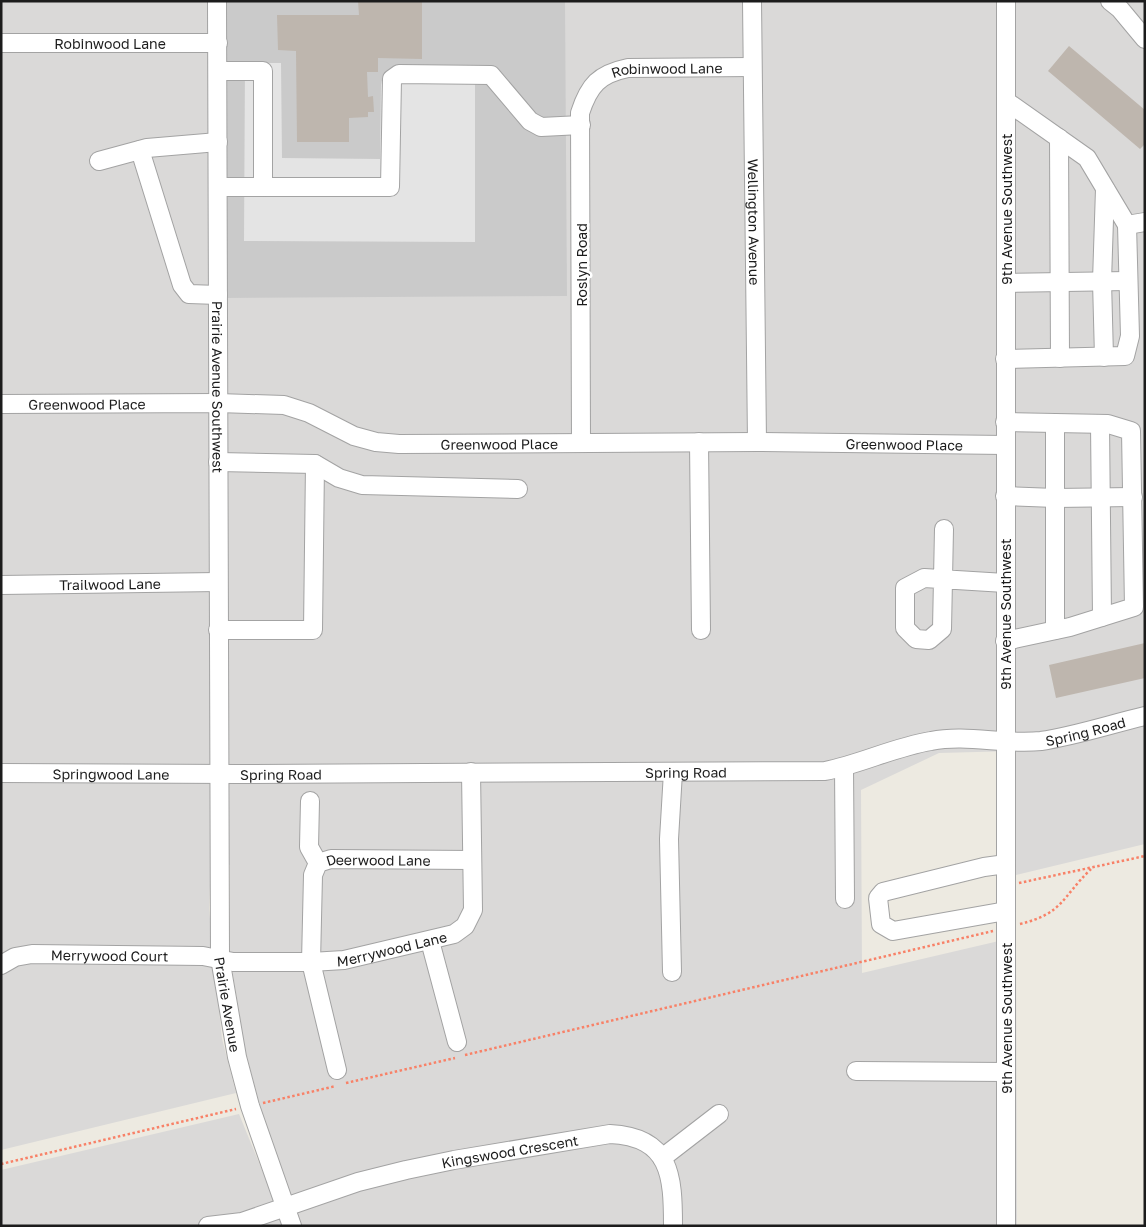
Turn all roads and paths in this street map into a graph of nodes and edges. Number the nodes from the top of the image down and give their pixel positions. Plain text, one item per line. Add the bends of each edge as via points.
1 (218, 1) edge
2 (752, 1) edge
3 (1006, 1) edge
4 (1110, 1) edge
5 (1145, 39) edge
6 (1, 43) edge
7 (218, 43) junction
8 (752, 67) junction
9 (218, 71) junction
10 (588, 90) joint
11 (1006, 100) junction
12 (581, 125) junction
13 (1059, 138) junction
14 (218, 142) junction
15 (140, 150) junction
16 (99, 161) dead end
17 (218, 187) junction
18 (263, 187) junction
19 (1105, 189) junction
20 (1145, 222) edge
21 (1127, 225) junction
22 (1128, 280) junction
23 (1102, 281) junction
24 (1060, 282) junction
25 (1006, 283) junction
26 (218, 295) junction
27 (1104, 357) junction
28 (1060, 358) junction
29 (1005, 359) junction
30 (218, 403) junction
31 (1, 404) edge
32 (1005, 422) junction
33 (1055, 423) junction
34 (1100, 424) junction
35 (581, 442) junction
36 (699, 442) junction
37 (757, 442) junction
38 (1005, 445) junction
39 (218, 462) junction
40 (315, 464) junction
41 (518, 490) dead end
42 (1005, 496) junction
43 (1132, 496) junction
44 (1055, 498) junction
45 (1101, 498) junction
46 (944, 529) dead end
47 (218, 582) junction
48 (1005, 583) junction
49 (1, 585) edge
50 (1102, 617) junction
51 (218, 630) junction
52 (701, 630) dead end
53 (1055, 630) junction
54 (1005, 641) junction
55 (1145, 716) edge
56 (1005, 741) junction
57 (844, 767) junction
58 (471, 772) junction
59 (673, 772) junction
60 (1, 773) edge
61 (220, 774) junction
62 (310, 801) dead end
63 (1145, 856) edge
64 (472, 860) junction
65 (318, 863) junction
66 (1006, 864) junction
67 (1090, 869) junction
68 (1006, 886) junction
69 (845, 900) dead end
70 (1006, 919) junction
71 (430, 941) junction
72 (220, 958) junction
73 (311, 962) junction
74 (1, 966) edge
75 (672, 972) dead end
76 (457, 1042) dead end
77 (337, 1070) dead end
78 (856, 1071) dead end
79 (1006, 1072) junction
80 (250, 1106) junction
81 (719, 1114) dead end
82 (662, 1158) junction
83 (1, 1164) edge
84 (286, 1208) junction
85 (208, 1226) edge
86 (292, 1226) edge
87 (673, 1226) edge
88 (1006, 1226) edge

1 - 7 street, Prairie Avenue Southwest
2 - 8 street, Wellington Avenue
3 - 11 street, 9th Avenue Southwest
4 - 5 street
6 - 7 street, Robinwood Lane
7 - 9 street, Prairie Avenue Southwest
8 - 10 street, Robinwood Lane via 628,68 612,71
8 - 37 street, Wellington Avenue
9 - 14 street, Prairie Avenue Southwest
9 - 18 street via 263,71
10 - 12 street, Roslyn Road via 580,113
11 - 13 street
11 - 25 street, 9th Avenue Southwest
12 - 18 street via 542,127 530,120 491,75 399,74 392,79 390,187
12 - 35 street, Roslyn Road
13 - 19 street via 1087,158
13 - 24 street
14 - 15 street
14 - 17 street, Prairie Avenue Southwest
15 - 16 street
15 - 26 street via 182,285 189,294
17 - 18 street
17 - 26 street, Prairie Avenue Southwest
19 - 21 street
19 - 23 street
20 - 21 street
21 - 22 street
22 - 23 street
22 - 27 street via 1130,336 1125,356
23 - 24 street
23 - 27 street
24 - 25 street
24 - 28 street
25 - 29 street, 9th Avenue Southwest
26 - 30 street, Prairie Avenue Southwest
27 - 28 street
28 - 29 street
29 - 32 street, 9th Avenue Southwest
30 - 31 street, Greenwood Place
30 - 35 street, Greenwood Place via 284,405 309,413 354,436 376,442
30 - 39 street, Prairie Avenue Southwest
32 - 33 street
32 - 38 street, 9th Avenue Southwest
33 - 34 street
33 - 44 street
34 - 43 street via 1132,431
34 - 45 street
35 - 36 street, Greenwood Place
36 - 37 street, Greenwood Place
36 - 52 street
37 - 38 street, Greenwood Place
38 - 42 street, 9th Avenue Southwest
39 - 40 street
39 - 47 street, Prairie Avenue Southwest
40 - 41 street via 339,478 362,485
40 - 51 street via 313,630
42 - 44 street
42 - 48 street, 9th Avenue Southwest
43 - 45 street
43 - 50 street via 1134,607
44 - 45 street
44 - 53 street
45 - 50 street
46 - 48 street via 944,579
47 - 49 street, Trailwood Lane
47 - 51 street, Prairie Avenue Southwest
48 - 54 street, 9th Avenue Southwest
50 - 53 street
51 - 61 street, Prairie Avenue Southwest
53 - 54 street
54 - 56 street, 9th Avenue Southwest
55 - 56 street, Spring Road via 1041,741
56 - 57 street, Spring Road via 958,738 932,741
56 - 66 street, 9th Avenue Southwest
57 - 59 street, Spring Road via 806,771
57 - 69 street
58 - 59 street, Spring Road
58 - 61 street, Spring Road
58 - 64 street, Merrywood Lane
59 - 75 street via 669,839
60 - 61 street, Springwood Lane
61 - 72 street, Prairie Avenue
62 - 65 street via 309,847
63 - 67 path
64 - 65 street, Deerwood Lane via 331,859
64 - 71 street, Merrywood Lane via 473,910 465,926 454,934
65 - 73 street, Deerwood Lane via 312,875
66 - 68 street, 9th Avenue Southwest
66 - 70 street via 883,892 878,898 881,924 893,931
67 - 68 path
67 - 70 path via 1054,912 1039,920
68 - 70 street, 9th Avenue Southwest
70 - 79 street, 9th Avenue Southwest
70 - 80 path
71 - 73 street, Merrywood Lane via 344,960
71 - 76 street
72 - 73 street, Merrywood Lane via 233,962
72 - 74 street, Merrywood Court via 32,954 15,957
72 - 80 street, Prairie Avenue via 237,1058
73 - 77 street, Deerwood Lane
78 - 79 street
79 - 88 street, 9th Avenue Southwest
80 - 83 path
80 - 84 street, Prairie Avenue
81 - 82 street
82 - 84 street, Kingswood Crescent via 643,1140 610,1134 406,1170 358,1182
82 - 87 street, Kingswood Crescent via 673,1188
84 - 85 street, Kingswood Crescent via 242,1222
84 - 86 street, Prairie Avenue

